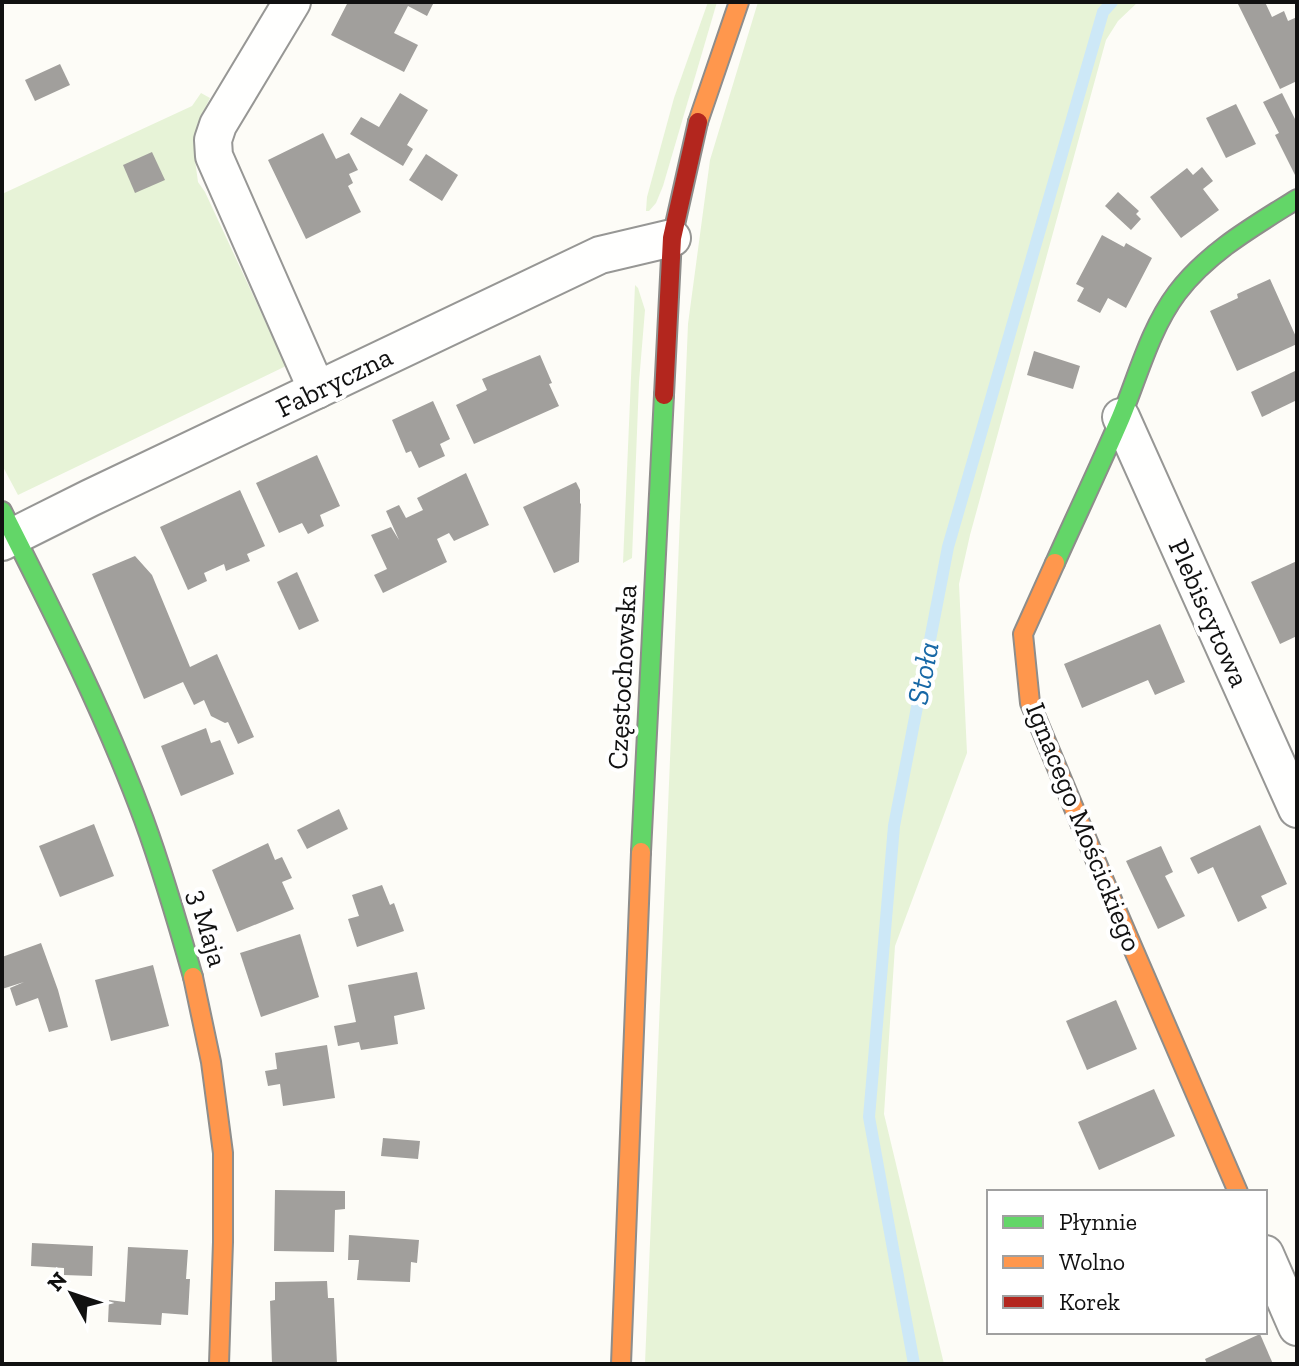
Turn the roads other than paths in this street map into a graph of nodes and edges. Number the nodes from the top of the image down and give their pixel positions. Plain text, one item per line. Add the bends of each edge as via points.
1 (292, 2) edge
2 (739, 2) edge
3 (1297, 199) edge
4 (672, 238) junction
5 (317, 390) junction
6 (1121, 417) junction
7 (6, 530) edge
8 (1297, 809) edge
9 (1237, 1190) edge
10 (1267, 1259) edge
11 (1297, 1327) edge
12 (219, 1364) edge
13 (621, 1364) edge

1 - 5 street via 218,125 213,148
2 - 4 street, Częstochowska via 695,132
3 - 6 street, Ignacego Mościckiego via 1240,234 1176,294
4 - 5 street, Fabryczna via 600,255
4 - 13 street, Częstochowska
5 - 7 street, Fabryczna via 90,498
6 - 8 street, Plebiscytowa
6 - 9 street, Ignacego Mościckiego via 1023,634 1030,703
7 - 12 street, 3 Maja via 101,713 182,931 209,1049 223,1149
10 - 11 street

